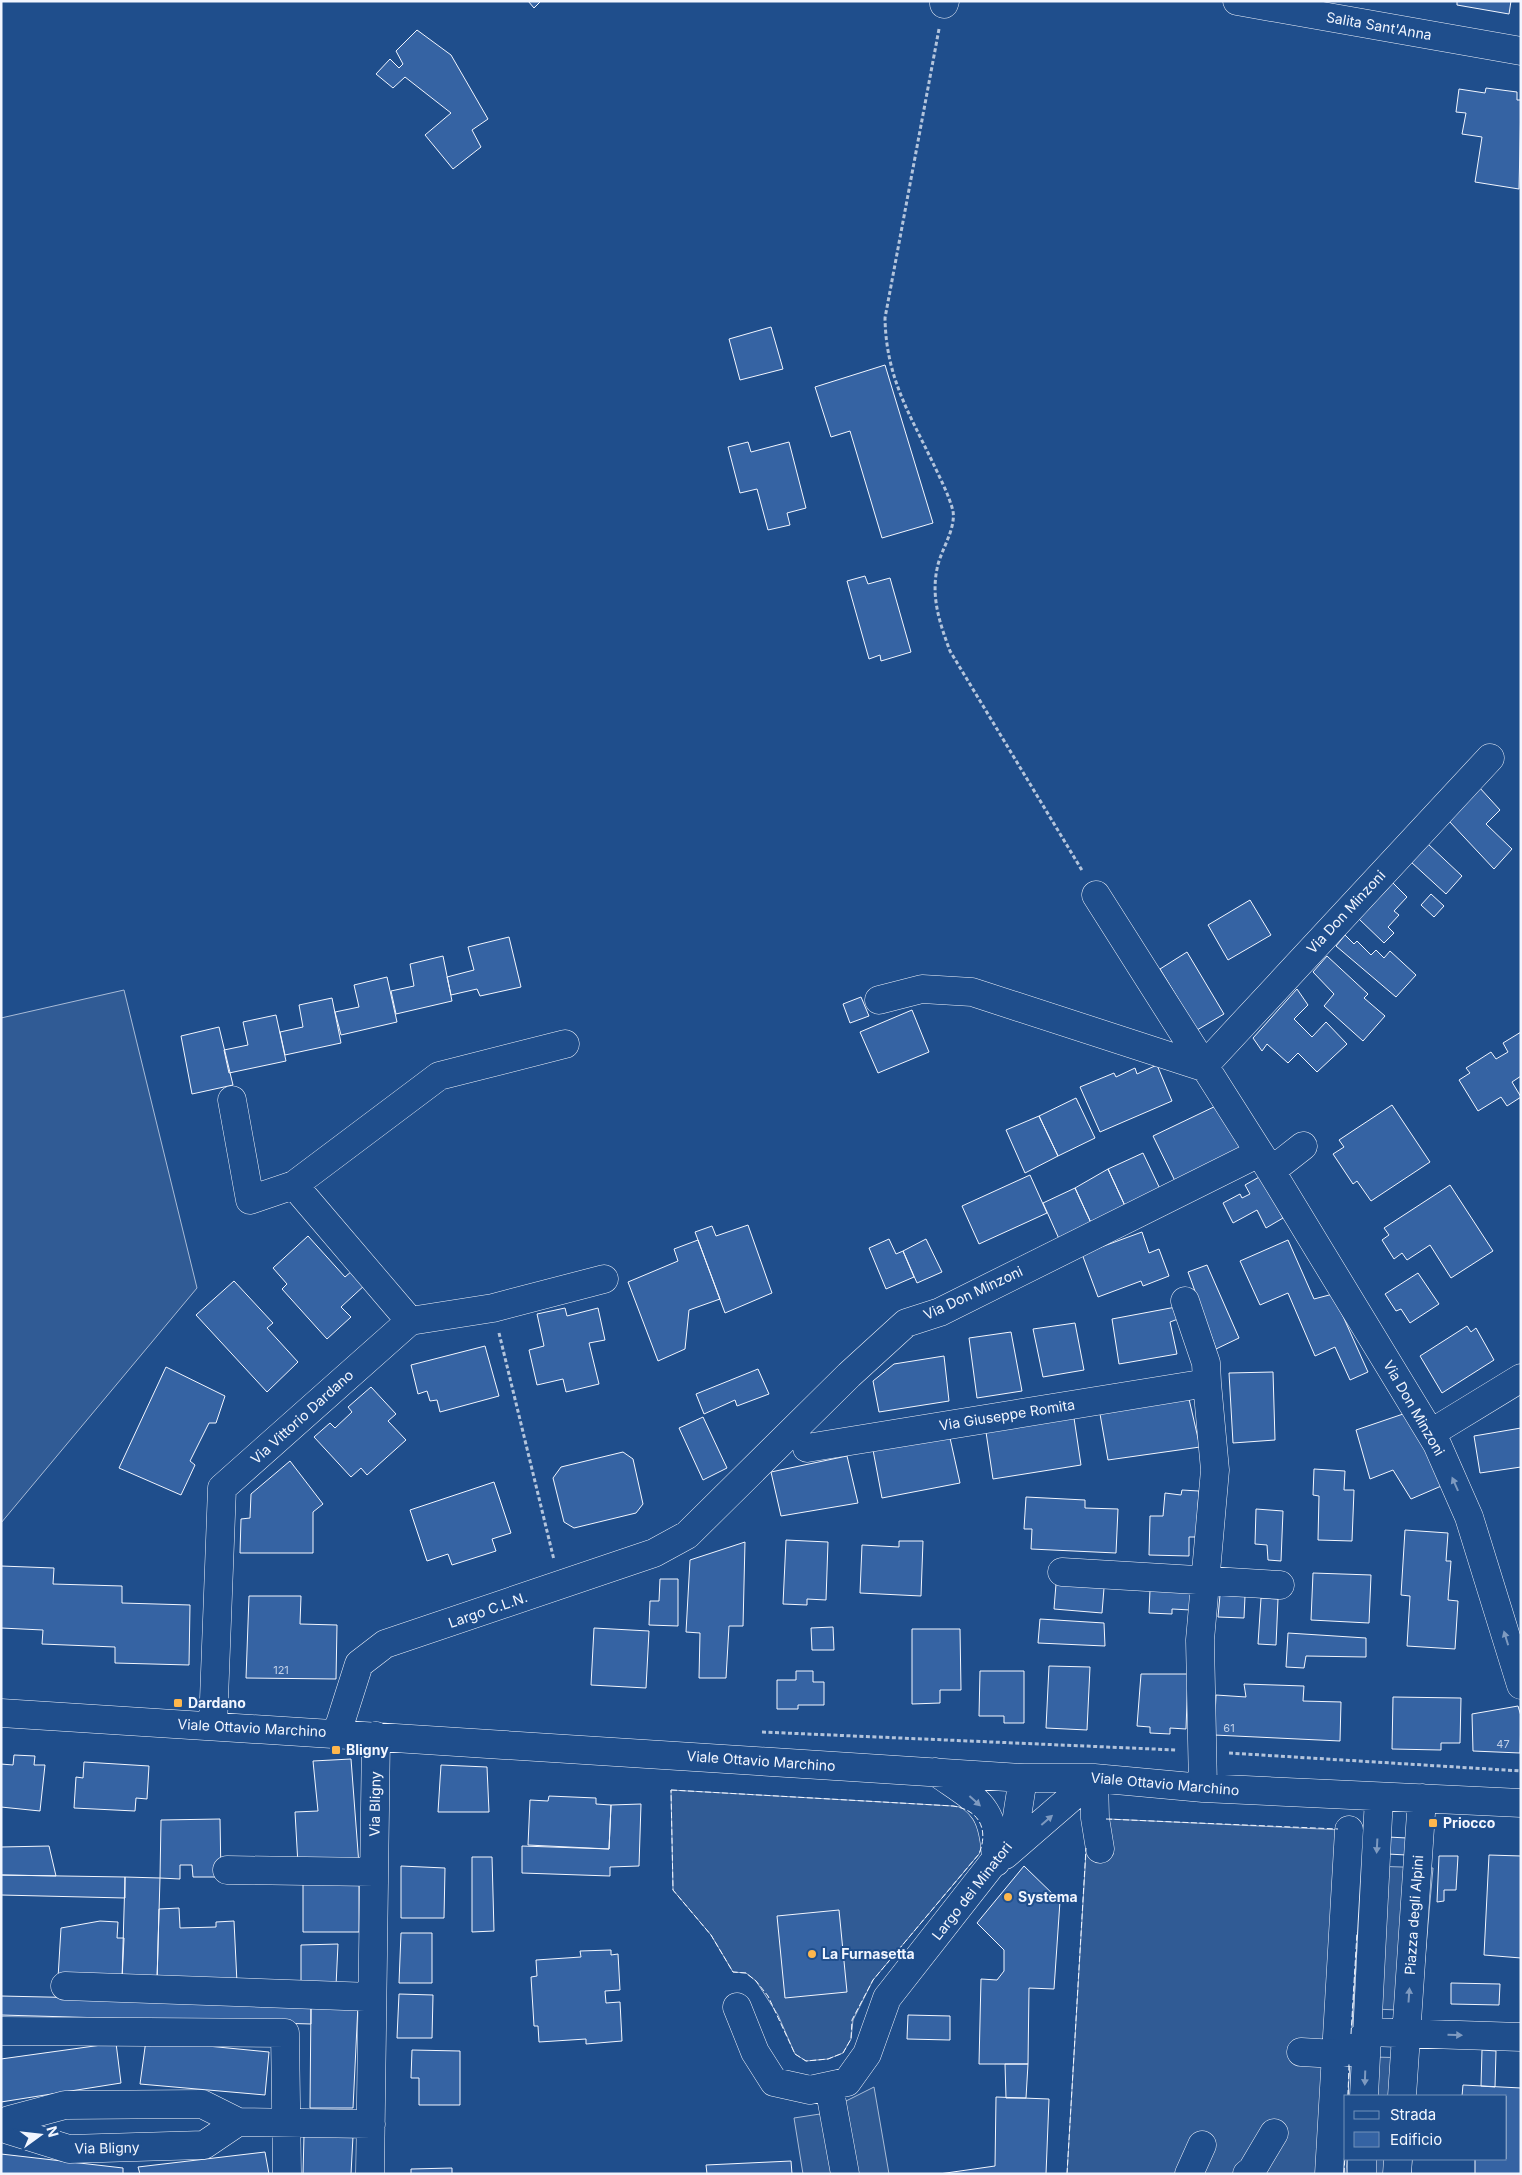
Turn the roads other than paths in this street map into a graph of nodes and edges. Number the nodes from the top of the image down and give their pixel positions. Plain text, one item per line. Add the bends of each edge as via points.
1 (1237, 1) edge
2 (1331, 9) edge
3 (1521, 51) edge
4 (1490, 758) dead end
5 (1096, 895) road end
6 (879, 1000) dead end
7 (565, 1044) dead end
8 (1203, 1067) junction
9 (232, 1100) dead end
10 (1303, 1146) dead end
11 (1265, 1162) junction
12 (294, 1185) junction
13 (604, 1279) dead end
14 (1185, 1301) dead end
15 (410, 1321) junction
16 (1521, 1378) edge
17 (1208, 1383) junction
18 (1434, 1439) junction
19 (807, 1448) dead end
20 (687, 1535) joint
21 (1062, 1572) dead end
22 (1206, 1582) junction
23 (1280, 1585) dead end
24 (1521, 1685) edge
25 (1, 1713) edge
26 (213, 1726) junction
27 (337, 1733) junction
28 (376, 1736) junction
29 (936, 1772) junction
30 (1023, 1778) junction
31 (1094, 1778) junction
32 (1203, 1788) junction
33 (1379, 1797) junction
34 (1422, 1798) junction
35 (1521, 1803) edge
36 (1350, 1830) dead end
37 (1100, 1849) dead end
38 (996, 1862) junction
39 (227, 1870) dead end
40 (374, 1872) junction
41 (64, 1986) dead end
42 (372, 1997) junction
43 (737, 2007) dead end
44 (1, 2031) edge
45 (1366, 2032) junction
46 (1406, 2033) junction
47 (1521, 2037) edge
48 (1301, 2052) dead end
49 (1336, 2054) junction
50 (829, 2086) junction
51 (1364, 2095) edge
52 (1402, 2095) edge
53 (238, 2122) junction
54 (286, 2123) junction
55 (371, 2124) junction
56 (1274, 2133) dead end
57 (1202, 2145) dead end
58 (1362, 2160) edge
59 (1398, 2160) edge
60 (287, 2174) edge
61 (370, 2174) edge
62 (845, 2174) edge
63 (1189, 2174) edge
64 (1247, 2174) edge
65 (1329, 2174) edge
66 (1362, 2174) edge
67 (1397, 2174) edge

1 - 2 street, Salita Sant'Anna
2 - 3 street, Salita Sant'Anna
4 - 8 street, Via Don Minzoni
5 - 8 street, Via Don Minzoni
6 - 8 street via 922,989 972,992
7 - 12 street via 439,1076
8 - 11 street, Via Don Minzoni
9 - 12 street via 250,1200
10 - 11 street
11 - 18 street, Via Don Minzoni
11 - 20 street, Via Don Minzoni via 940,1312 906,1323
12 - 15 street
13 - 15 street via 494,1308
14 - 17 street via 1206,1364
15 - 26 street, Via Vittorio Dardano via 222,1488
16 - 18 street
17 - 19 street, Via Giuseppe Romita
17 - 22 street via 1215,1470
24 -> 18 street, Via Don Minzoni via 1469,1517
20 - 27 street, Largo C.L.N. via 654,1553 385,1644 359,1664
21 - 22 street
22 - 23 street
22 - 32 street via 1200,1640
25 - 26 street, Viale Ottavio Marchino
26 - 27 street, Viale Ottavio Marchino
27 - 28 street, Viale Ottavio Marchino
28 - 29 street, Viale Ottavio Marchino
28 - 40 street, Via Bligny
29 - 30 street, Viale Ottavio Marchino
29 -> 38 street via 984,1808 995,1833
30 - 31 street, Viale Ottavio Marchino
30 - 38 street, Largo dei Minatori via 1014,1836
31 - 32 street, Viale Ottavio Marchino
31 - 37 street
38 -> 31 street
32 - 33 street, Viale Ottavio Marchino
33 - 34 street, Viale Ottavio Marchino
33 -> 45 street
34 - 35 street, Viale Ottavio Marchino
46 -> 34 street, Piazza degli Alpini
36 - 49 street
38 - 50 street, Largo dei Minatori via 887,1998 867,2054 847,2082
39 - 40 street
40 - 42 street, Via Bligny
41 - 42 street
42 - 55 street, Via Bligny
43 - 50 street, Largo dei Minatori via 755,2052 774,2082 810,2090
44 - 54 street via 285,2033
45 - 46 street
45 - 49 street via 1350,2052
45 -> 51 street
46 -> 47 street
46 - 52 street, Piazza degli Alpini
48 - 49 street
49 - 65 street
50 - 62 street
53 - 53 street, Via Bligny via 202,2104 65,2105 9,2120 8,2130 69,2149 204,2145
53 - 54 street, Via Bligny
54 - 55 street, Via Bligny
54 - 60 street
55 - 61 street, Via Bligny
56 - 64 street
57 - 63 street
58 - 66 street
59 - 67 street

